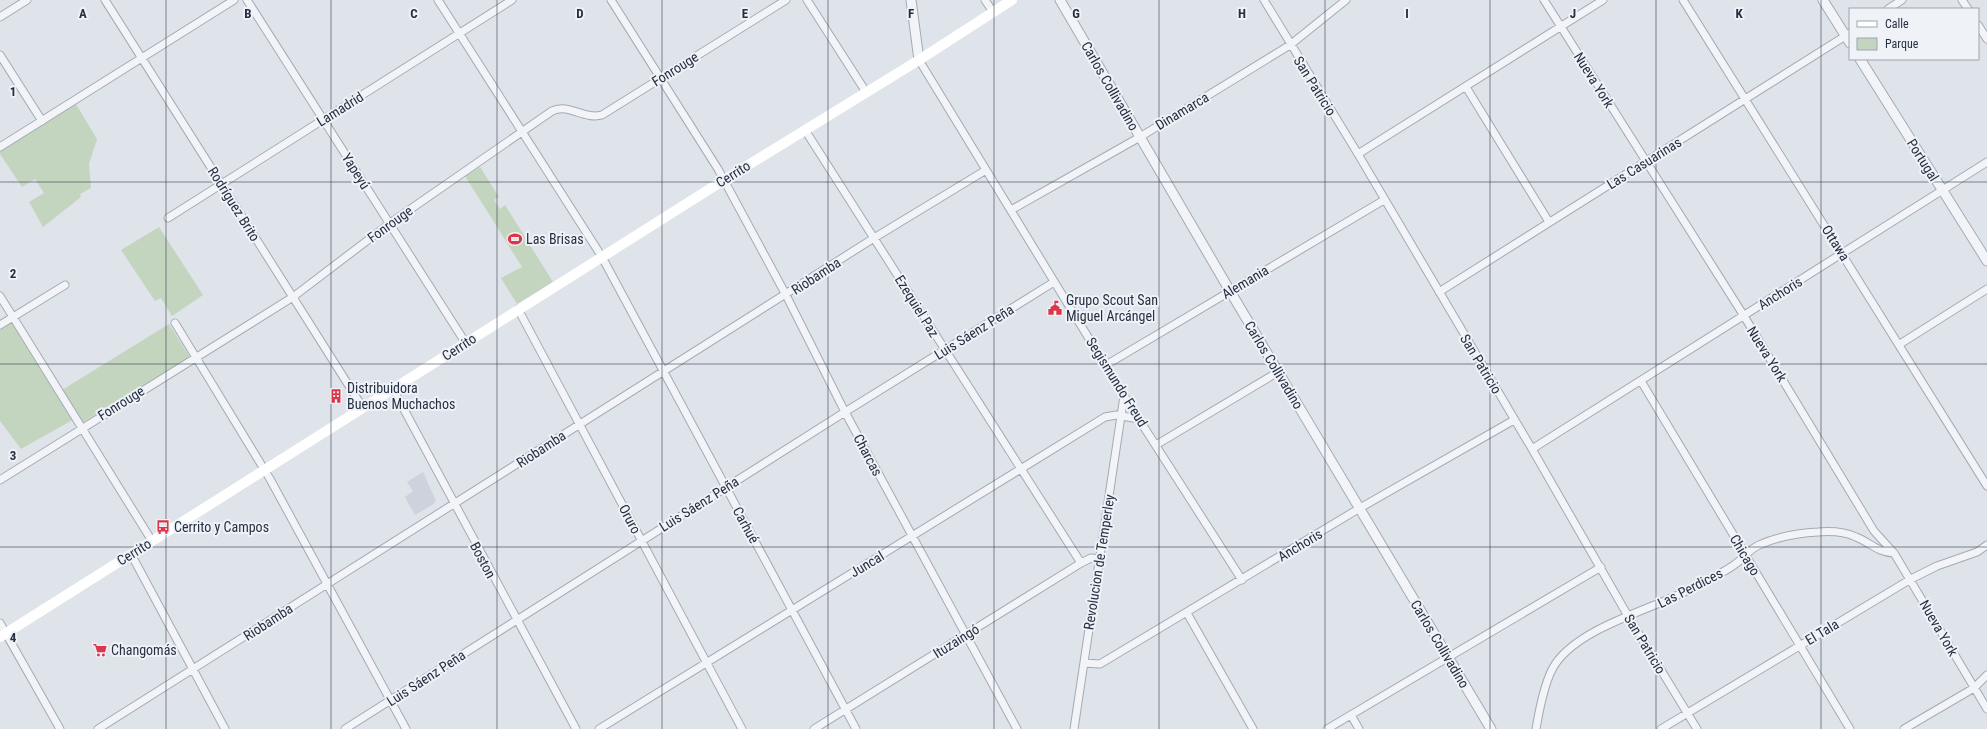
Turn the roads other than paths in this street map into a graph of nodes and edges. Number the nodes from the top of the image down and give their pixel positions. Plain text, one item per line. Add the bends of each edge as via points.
1 (27, 0) edge
2 (105, 0) edge
3 (234, 0) edge
4 (247, 0) edge
5 (438, 0) edge
6 (512, 0) edge
7 (611, 0) edge
8 (786, 0) edge
9 (807, 0) edge
10 (911, 0) edge
11 (985, 0) edge
12 (1012, 0) edge
13 (1060, 0) edge
14 (1264, 0) edge
15 (1346, 0) edge
16 (1544, 0) edge
17 (1603, 0) edge
18 (1683, 0) edge
19 (1822, 0) edge
20 (1902, 0) edge
21 (1890, 8) edge
22 (993, 12) junction
23 (0, 17) edge
24 (1561, 27) junction
25 (1979, 27) edge
26 (460, 34) junction
27 (1848, 37) edge
28 (1987, 39) edge
29 (1290, 45) junction
30 (0, 55) edge
31 (142, 58) junction
32 (919, 60) junction
33 (1861, 60) edge
34 (660, 78) junction
35 (1466, 87) junction
36 (866, 92) junction
37 (1746, 99) junction
38 (324, 119) junction
39 (42, 121) junction
40 (805, 130) junction
41 (521, 132) junction
42 (1140, 137) junction
43 (0, 148) edge
44 (1358, 154) junction
45 (1645, 162) junction
46 (1987, 162) edge
47 (986, 170) junction
48 (724, 180) junction
49 (222, 185) junction
50 (1943, 190) junction
51 (1384, 200) junction
52 (1011, 210) junction
53 (168, 218) dead end
54 (1549, 222) junction
55 (389, 224) junction
56 (874, 238) junction
57 (1843, 254) junction
58 (602, 257) junction
59 (1987, 261) edge
60 (1054, 282) junction
61 (65, 285) dead end
62 (1987, 290) edge
63 (1230, 291) junction
64 (1439, 292) junction
65 (786, 295) junction
66 (0, 296) edge
67 (294, 297) junction
68 (518, 309) junction
69 (1744, 316) junction
70 (13, 317) junction
71 (175, 323) dead end
72 (0, 325) edge
73 (465, 342) junction
74 (1900, 344) junction
75 (945, 350) junction
76 (196, 357) junction
77 (1106, 365) junction
78 (664, 372) junction
79 (1278, 372) junction
80 (1641, 381) junction
81 (393, 389) junction
82 (1124, 396) junction
83 (364, 408) junction
84 (845, 412) junction
85 (1121, 415) junction
86 (1139, 419) junction
87 (1514, 420) junction
88 (579, 425) junction
89 (81, 428) junction
90 (1156, 445) junction
91 (1532, 449) junction
92 (265, 470) junction
93 (1021, 470) junction
94 (0, 480) edge
95 (1987, 486) edge
96 (726, 488) junction
97 (454, 505) junction
98 (1360, 508) junction
99 (912, 536) junction
100 (152, 541) junction
101 (641, 541) junction
102 (1987, 545) edge
103 (1894, 553) junction
104 (131, 554) junction
105 (1745, 554) junction
106 (1099, 559) junction
107 (1081, 563) junction
108 (1601, 567) junction
109 (1911, 579) junction
110 (1242, 580) junction
111 (329, 584) junction
112 (792, 609) junction
113 (1187, 613) junction
114 (1628, 616) junction
115 (516, 620) junction
116 (0, 623) edge
117 (3, 635) edge
118 (965, 635) junction
119 (1800, 646) junction
120 (1448, 657) junction
121 (707, 662) junction
122 (1084, 663) junction
123 (193, 670) junction
124 (1987, 675) edge
125 (1974, 688) junction
126 (390, 700) junction
127 (1987, 709) edge
128 (846, 710) junction
129 (1688, 713) junction
130 (1351, 715) junction
131 (60, 729) edge
132 (98, 729) edge
133 (225, 729) edge
134 (345, 729) edge
135 (406, 729) edge
136 (576, 729) edge
137 (599, 729) edge
138 (742, 729) edge
139 (814, 729) edge
140 (856, 729) edge
141 (1017, 729) edge
142 (1074, 729) edge
143 (1253, 729) edge
144 (1327, 729) edge
145 (1359, 729) edge
146 (1491, 729) edge
147 (1536, 729) edge
148 (1661, 729) edge
149 (1697, 729) edge
150 (1850, 729) edge
151 (1904, 729) edge

1 - 23 street
2 - 31 street, Rodríguez Brito
3 - 31 street
4 - 38 street, Yapeyú
5 - 26 street, Carhué
6 - 26 street, Lamadrid
7 - 34 street, Charcas
8 - 34 street, Fonrouge
9 - 36 street
10 - 32 street
11 - 22 street
12 - 22 main road, Cerrito
13 - 42 street, Carlos Collivadino
14 - 29 street, San Patricio
15 - 29 street, Dinamarca
16 - 24 street, Nueva York
17 - 24 street
18 - 37 street, Ottawa
19 - 27 street
20 - 21 street
22 - 32 main road, Cerrito
24 - 35 street
24 - 45 street, Nueva York
25 - 28 street
26 - 38 street, Lamadrid
26 - 41 street, Carhué
27 - 37 street, Las Casuarinas
29 - 42 street, Dinamarca
29 - 44 street, San Patricio
30 - 39 street
31 - 39 street
31 - 49 street, Rodríguez Brito
32 - 36 main road, Cerrito
32 - 47 street, Segismundo Freud
33 - 50 street, Portugal
34 - 41 street, Fonrouge via 602,115 596,117 558,108
34 - 48 street, Charcas
35 - 44 street
35 - 54 street
36 - 40 main road, Cerrito
37 - 45 street, Las Casuarinas
37 - 57 street, Ottawa
38 - 49 street, Lamadrid
38 - 55 street, Yapeyú
39 - 43 street
40 - 48 main road, Cerrito
40 - 56 street, Ezequiel Paz
41 - 55 street, Fonrouge
41 - 58 street, Carhué
42 - 52 street, Dinamarca
42 - 63 street, Carlos Collivadino
44 - 51 street, San Patricio
45 - 54 street, Las Casuarinas
45 - 69 street, Nueva York
46 - 50 street, Anchoris
47 - 52 street, Segismundo Freud
47 - 56 street, Riobamba
48 - 58 main road, Cerrito
48 - 65 street, Charcas
49 - 53 street, Lamadrid
49 - 67 street, Rodríguez Brito
50 - 57 street, Anchoris
50 - 59 street, Portugal
51 - 63 street, Alemania
51 - 64 street, San Patricio
52 - 60 street, Segismundo Freud
54 - 64 street, Las Casuarinas
55 - 67 street, Fonrouge
55 - 73 street, Yapeyú
56 - 65 street, Riobamba
56 - 75 street, Ezequiel Paz
57 - 69 street, Anchoris
57 - 74 street, Ottawa
58 - 68 main road, Cerrito
58 - 78 street, Carhué
60 - 75 street, Luis Sáenz Peña
60 - 77 street, Segismundo Freud
61 - 70 street
62 - 74 street
63 - 77 street, Alemania
63 - 79 street, Carlos Collivadino
64 - 87 street, San Patricio
65 - 78 street, Riobamba
65 - 84 street, Charcas
66 - 70 street
67 - 76 street, Fonrouge
67 - 83 street, Rodríguez Brito
68 - 73 main road, Cerrito
68 - 88 street, Oruro
69 - 80 street, Anchoris
69 - 103 street, Nueva York via 1874,531
70 - 72 street
70 - 89 street
71 - 76 street
73 - 81 main road, Cerrito
74 - 95 street, Ottawa
75 - 84 street, Luis Sáenz Peña
75 - 93 street, Ezequiel Paz
76 - 89 street, Fonrouge
76 - 92 street
77 - 82 street, Segismundo Freud
78 - 88 street, Riobamba
78 - 96 street, Carhué
79 - 90 street
79 - 98 street, Carlos Collivadino
80 - 91 street, Anchoris
80 - 105 street, Chicago
81 - 83 main road, Cerrito
81 - 97 street, Boston
82 - 85 street, Revolucion de Temperley
82 - 86 street, Segismundo Freud
83 - 92 main road, Cerrito
84 - 96 street, Luis Sáenz Peña
84 - 99 street, Charcas
85 - 86 street, Juncal
85 - 93 street, Juncal via 1105,417
85 - 106 street, Revolucion de Temperley
86 - 90 street, Segismundo Freud
87 - 91 street, San Patricio
87 - 98 street, Anchoris
88 - 97 street, Riobamba
88 - 101 street, Oruro
89 - 94 street, Fonrouge
89 - 100 street
90 - 110 street, Segismundo Freud
91 - 108 street, San Patricio
92 - 100 main road, Cerrito
92 - 111 street
93 - 99 street, Juncal
93 - 107 street, Ezequiel Paz
96 - 101 street, Luis Sáenz Peña
96 - 112 street, Carhué
97 - 111 street, Riobamba
97 - 115 street, Boston
98 - 110 street, Anchoris
98 - 120 street, Carlos Collivadino
99 - 112 street, Juncal
99 - 118 street, Charcas
100 - 104 main road, Cerrito
101 - 115 street, Luis Sáenz Peña
101 - 121 street, Oruro
102 - 109 street, El Tala via 1977,552 1937,566
103 - 105 street, Las Perdices via 1881,552 1850,535 1819,532 1776,539
103 - 109 street, Nueva York
104 - 117 main road, Cerrito
104 - 123 street
105 - 114 street, Las Perdices via 1731,566 1683,593
105 - 119 street, Chicago
106 - 107 street, Ituzaingó via 1091,558
106 - 122 street, Revolucion de Temperley
107 - 118 street, Ituzaingó
108 - 114 street, San Patricio
108 - 120 street
109 - 119 street, El Tala
109 - 125 street, Nueva York
110 - 113 street, Anchoris
111 - 123 street, Riobamba
111 - 126 street
112 - 121 street, Juncal
112 - 128 street, Carhué
113 - 122 street, Anchoris via 1100,664
113 - 143 street
114 - 129 street, San Patricio
114 - 147 street, Las Perdices via 1586,638 1556,663 1541,704
115 - 126 street, Luis Sáenz Peña
115 - 136 street, Boston
116 - 117 street
117 - 131 street
118 - 128 street, Ituzaingó
118 - 141 street, Charcas
119 - 129 street, El Tala
119 - 150 street, Chicago
120 - 130 street
120 - 146 street, Carlos Collivadino
121 - 137 street, Juncal
121 - 138 street, Oruro
122 - 142 street, Revolucion de Temperley
123 - 132 street, Riobamba
123 - 133 street
124 - 125 street
125 - 127 street, Nueva York
125 - 151 street
126 - 134 street, Luis Sáenz Peña
126 - 135 street
128 - 139 street, Ituzaingó
128 - 140 street, Carhué
129 - 148 street, El Tala
129 - 149 street, San Patricio
130 - 144 street
130 - 145 street

